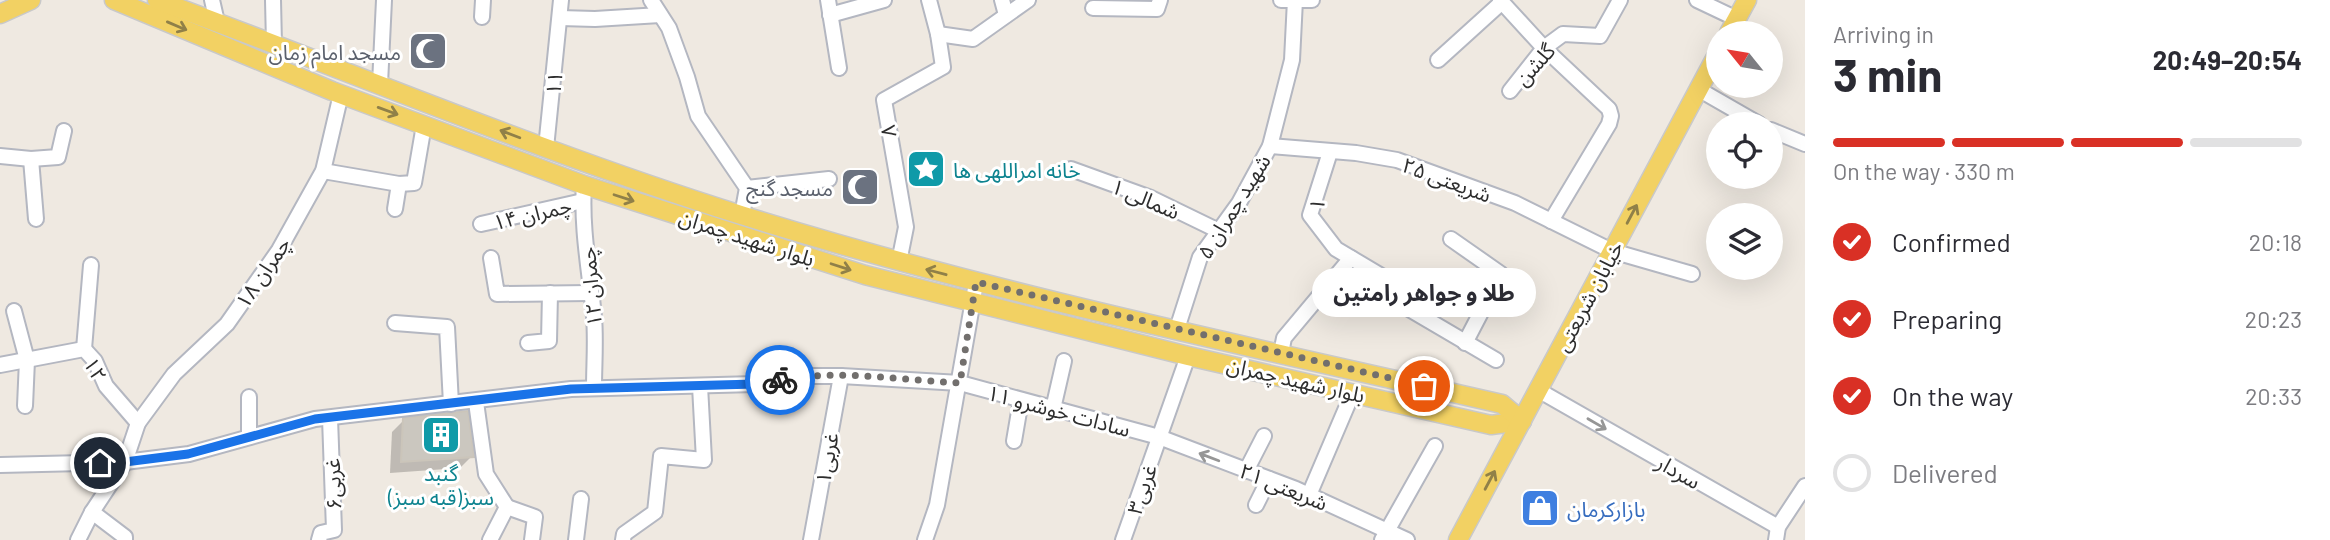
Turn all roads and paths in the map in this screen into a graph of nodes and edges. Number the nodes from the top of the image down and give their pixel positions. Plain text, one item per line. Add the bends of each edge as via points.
1 (31, 0) edge
2 (114, 0) edge
3 (158, 0) edge
4 (212, 0) edge
5 (273, 0) edge
6 (384, 0) edge
7 (483, 0) edge
8 (561, 0) edge
9 (651, 0) edge
10 (884, 0) edge
11 (929, 0) edge
12 (1028, 0) edge
13 (1160, 0) edge
14 (1312, 0) edge
15 (1620, 0) edge
16 (1697, 0) edge
17 (1747, 0) edge
18 (1291, 1) edge
19 (1501, 1) edge
20 (829, 7) edge
21 (1004, 7) edge
22 (1093, 8) dead end
23 (0, 13) edge
24 (660, 15) junction
25 (482, 16) dead end
26 (560, 18) junction
27 (1726, 21) edge
28 (1736, 21) edge
29 (216, 22) junction
30 (938, 34) junction
31 (274, 44) junction
32 (1544, 48) junction
33 (1438, 60) dead end
34 (839, 68) dead end
35 (1706, 74) edge
36 (380, 84) junction
37 (1698, 89) junction
38 (1510, 91) dead end
39 (341, 94) junction
40 (1738, 112) edge
41 (424, 124) junction
42 (64, 131) dead end
43 (1783, 135) edge
44 (1805, 144) edge
45 (1270, 146) junction
46 (546, 148) junction
47 (1330, 152) junction
48 (0, 156) edge
49 (31, 159) junction
50 (591, 166) junction
51 (1071, 169) dead end
52 (323, 171) junction
53 (829, 179) dead end
54 (406, 184) junction
55 (747, 188) junction
56 (583, 193) junction
57 (395, 209) dead end
58 (742, 215) junction
59 (36, 219) dead end
60 (1551, 221) junction
61 (481, 224) dead end
62 (1219, 231) junction
63 (1451, 239) dead end
64 (1612, 251) junction
65 (491, 258) dead end
66 (1351, 258) junction
67 (899, 262) junction
68 (91, 265) dead end
69 (1692, 274) dead end
70 (976, 282) junction
71 (550, 293) junction
72 (590, 293) junction
73 (972, 302) junction
74 (14, 311) dead end
75 (395, 323) dead end
76 (1177, 329) junction
77 (528, 343) dead end
78 (1465, 343) junction
79 (84, 349) junction
80 (1281, 353) junction
81 (1188, 356) junction
82 (27, 359) junction
83 (1496, 360) dead end
84 (1064, 361) dead end
85 (0, 365) edge
86 (1346, 368) junction
87 (841, 376) junction
88 (960, 383) junction
89 (700, 386) junction
90 (594, 388) junction
91 (1346, 390) junction
92 (1538, 390) junction
93 (249, 397) dead end
94 (1021, 400) junction
95 (476, 402) junction
96 (451, 404) junction
97 (25, 407) dead end
98 (1053, 409) junction
99 (330, 418) junction
100 (1522, 421) junction
101 (138, 423) junction
102 (1264, 436) dead end
103 (249, 437) junction
104 (1159, 438) junction
105 (1014, 442) dead end
106 (1435, 446) dead end
107 (125, 462) junction
108 (0, 465) edge
109 (1246, 471) junction
110 (1269, 479) junction
111 (1805, 486) edge
112 (1309, 495) junction
113 (581, 499) dead end
114 (1256, 505) dead end
115 (507, 508) junction
116 (92, 512) junction
117 (1777, 533) edge
118 (1385, 535) edge
119 (78, 540) edge
120 (125, 540) edge
121 (319, 540) edge
122 (490, 540) edge
123 (532, 540) edge
124 (576, 540) edge
125 (623, 540) edge
126 (811, 540) edge
127 (925, 540) edge
128 (1123, 540) edge
129 (1407, 540) edge
130 (1458, 540) edge

1 - 23 main road
2 -> 39 main road, بلوار شهید چمران
3 - 29 main road, بلوار شهید چمران
4 - 29 street
5 - 31 street
6 - 36 street
7 - 25 street
8 - 26 street, ۱۱
9 - 24 street
10 - 20 street
11 - 30 street
12 - 21 street
13 - 22 street via 1157,9
14 - 18 street
15 - 32 street, گلشن via 1600,36 1563,34
16 - 27 street
17 - 28 main road
18 - 45 street, شهید چمران ۵ via 1292,60
19 - 32 street
19 - 33 street
20 - 34 street
21 - 30 street via 973,39
24 - 26 street
24 - 55 street via 669,28 698,116
26 - 46 street, ۱۱
29 - 31 main road, بلوار شهید چمران
30 - 67 street, ۷ via 943,67 884,100 906,227
31 - 36 main road, بلوار شهید چمران
32 - 38 street, گلشن
32 - 60 street via 1609,108 1611,116
35 - 37 main road, خیابان شریعتی
46 -> 36 main road, بلوار شهید چمران
37 - 40 street
64 -> 37 main road, خیابان شریعتی
39 -> 41 main road, بلوار شهید چمران
39 - 52 street, چمران ۱۸
41 - 54 street
41 - 56 main road, بلوار شهید چمران
42 - 49 street via 58,157
43 - 44 street
45 - 47 street, شریعتی ۲۵
45 - 62 street, شهید چمران ۵
46 - 50 main road, بلوار شهید چمران
47 - 60 street, شریعتی ۲۵ via 1397,160
47 - 66 street, ۱ via 1310,215 1336,249
48 - 49 street
49 - 59 street
50 - 56 main road
50 - 58 main road, بلوار شهید چمران
51 - 62 street, شمالی ۱ via 1151,198
52 - 54 street
52 - 101 street, چمران ۱۸ via 279,250 227,324 174,374
53 - 55 street
54 - 57 street
55 - 58 street
56 - 61 street, چمران ۱۴
56 - 72 street, چمران ۱۲
56 -> 73 main road, بلوار شهید چمران
58 - 67 main road, بلوار شهید چمران
60 - 64 street, شریعتی ۲۵
62 - 76 street, شهید چمران ۵ via 1200,257
63 - 78 street via 1501,274
64 - 69 street, شریعتی ۲۵
64 - 92 main road, خیابان شریعتی
65 - 71 street via 497,294
66 - 78 street via 1405,290 1404,306
66 - 80 street via 1284,338
70 -> 67 main road, بلوار شهید چمران
68 - 79 street
70 - 73 street
70 - 76 main road, بلوار شهید چمران
71 - 72 street
71 - 77 street via 549,341
72 - 90 street, چمران ۱۲
73 - 81 main road, بلوار شهید چمران
73 - 88 street
74 - 82 street
75 - 96 street via 447,327
76 - 80 main road, بلوار شهید چمران
78 - 83 street
79 - 82 street, ۱۲
79 - 101 street, ۱۲ via 95,361 106,387
80 - 86 main road, بلوار شهید چمران
81 - 91 main road, بلوار شهید چمران
81 - 104 street, غربی۳
82 - 85 street, ۱۲
82 - 97 street
84 - 98 street
86 - 91 main road
86 - 100 main road, بلوار شهید چمران via 1502,404
87 - 88 street, سادات خوشرو ۱۱
87 - 89 street, سادات خوشرو ۱۱
87 - 126 street, غربی۱
88 - 94 street, سادات خوشرو ۱۱
88 - 127 street via 937,505
89 - 90 street, سادات خوشرو ۱۱
89 - 125 street via 705,460 661,456 655,512 624,534
90 - 95 street, سادات خوشرو ۱۱
91 - 100 main road, بلوار شهید چمران via 1491,425
91 - 112 street
92 - 100 main road, خیابان شریعتی
92 -> 117 street, سردار
93 - 103 street
94 - 98 street, سادات خوشرو ۱۱
94 - 105 street
95 - 96 street, سادات خوشرو ۱۱
95 - 115 street via 486,474
96 - 99 street, سادات خوشرو ۱۱
98 - 104 street, سادات خوشرو ۱۱
99 - 103 street, سادات خوشرو ۱۱
99 - 121 street, غربی۶ via 334,530 321,533
130 -> 100 main road, خیابان شریعتی
101 - 107 street
102 - 109 street
103 - 107 street, سادات خوشرو ۱۱ via 188,454
109 -> 104 street, شریعتی ۲۱
104 - 128 street, غربی۳
106 - 118 street
107 - 108 street, سادات خوشرو ۱۱
107 - 116 street
109 - 110 street, شریعتی ۲۱
110 - 112 street, شریعتی ۲۱
110 - 114 street
111 - 117 street, سردار
112 - 118 street, شریعتی ۲۱
113 - 124 street
115 - 122 street
115 - 123 street via 535,517
116 - 119 street
116 - 120 street
118 - 129 street, شریعتی ۲۱

